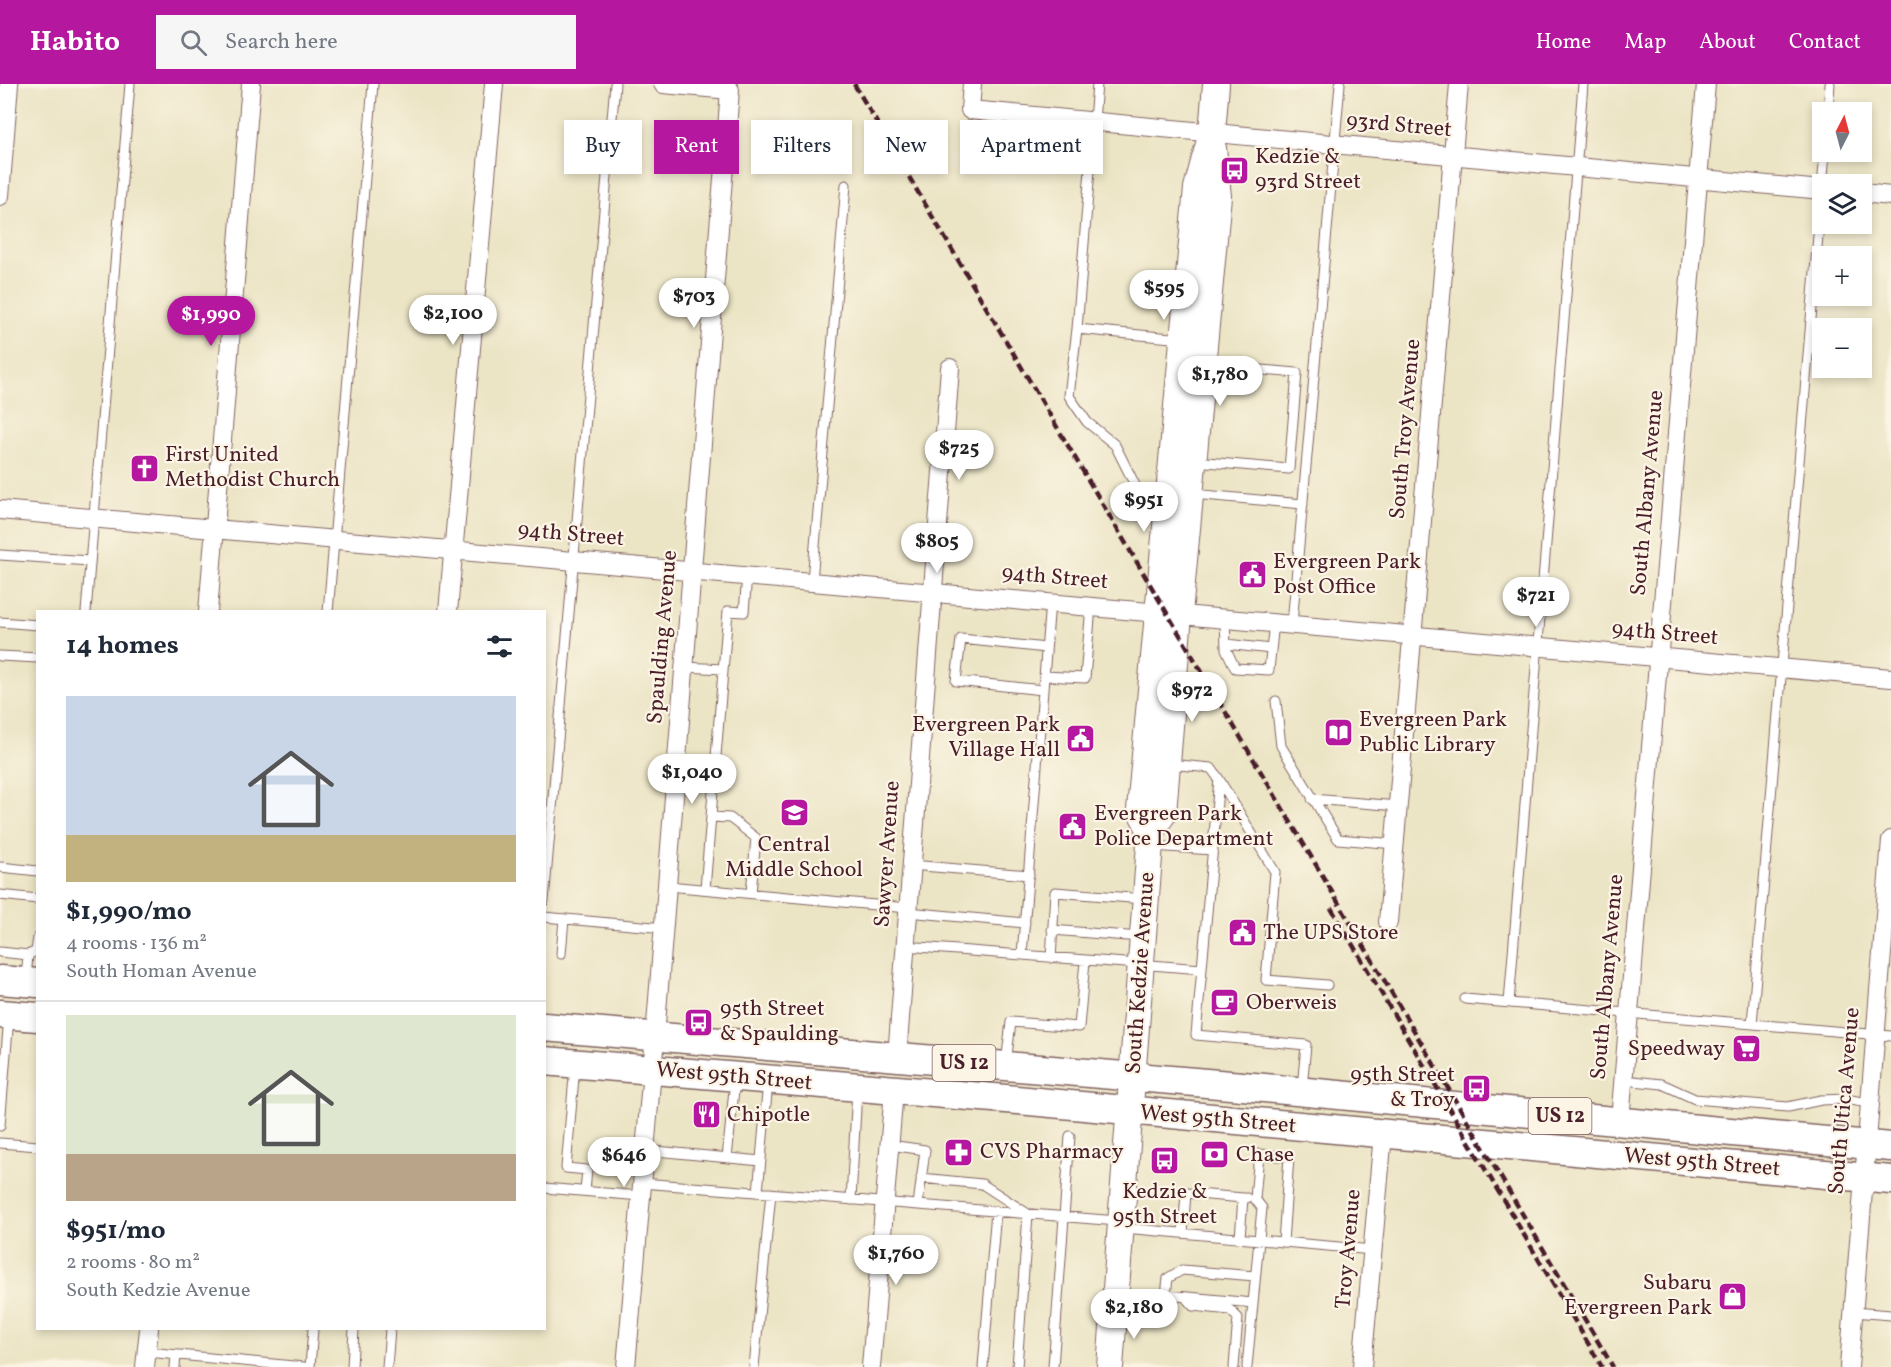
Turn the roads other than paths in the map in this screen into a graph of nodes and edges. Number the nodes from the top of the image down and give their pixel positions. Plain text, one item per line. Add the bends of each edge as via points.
1 (9, 84) edge
2 (130, 84) edge
3 (251, 84) edge
4 (373, 84) edge
5 (494, 84) edge
6 (615, 84) edge
7 (663, 84) edge
8 (972, 84) edge
9 (1097, 84) edge
10 (1216, 84) edge
11 (1340, 84) edge
12 (1459, 84) edge
13 (1583, 84) edge
14 (1706, 84) edge
15 (1830, 84) edge
16 (731, 87) edge
17 (1829, 102) edge
18 (1073, 120) edge
19 (1094, 120) edge
20 (1103, 123) edge
21 (1212, 133) junction
22 (1335, 144) junction
23 (1453, 155) junction
24 (1576, 167) junction
25 (1090, 174) edge
26 (1698, 178) junction
27 (846, 185) dead end
28 (1812, 189) edge
29 (1872, 194) edge
30 (0, 196) edge
31 (1891, 196) edge
32 (1818, 234) edge
33 (1077, 329) junction
34 (1184, 339) junction
35 (1202, 365) junction
36 (950, 368) dead end
37 (1193, 460) junction
38 (1180, 495) junction
39 (1303, 504) junction
40 (0, 510) edge
41 (93, 518) junction
42 (214, 528) junction
43 (334, 538) junction
44 (453, 549) junction
45 (0, 555) edge
46 (574, 560) junction
47 (90, 561) junction
48 (693, 570) junction
49 (747, 575) junction
50 (812, 580) junction
51 (932, 591) junction
52 (1050, 602) junction
53 (1091, 606) junction
54 (86, 610) edge
55 (208, 610) edge
56 (328, 610) edge
57 (448, 610) edge
58 (1168, 613) junction
59 (1225, 618) junction
60 (0, 622) edge
61 (1283, 623) junction
62 (36, 625) edge
63 (1413, 635) junction
64 (1226, 644) junction
65 (1538, 646) junction
66 (1046, 648) junction
67 (1271, 649) junction
68 (0, 656) edge
69 (1659, 657) junction
70 (36, 658) edge
71 (685, 667) junction
72 (1782, 668) junction
73 (723, 669) junction
74 (1044, 676) junction
75 (1891, 678) edge
76 (1043, 690) junction
77 (1276, 701) dead end
78 (1167, 764) junction
79 (1219, 779) junction
80 (1312, 799) junction
81 (1398, 806) junction
82 (711, 817) junction
83 (1150, 839) junction
84 (1891, 840) edge
85 (1395, 844) junction
86 (1213, 850) junction
87 (911, 865) junction
88 (0, 867) edge
89 (36, 871) edge
90 (1029, 875) junction
91 (546, 878) edge
92 (668, 886) junction
93 (705, 889) junction
94 (751, 893) junction
95 (0, 896) edge
96 (36, 899) edge
97 (1146, 899) junction
98 (908, 910) junction
99 (546, 917) edge
100 (564, 919) junction
101 (1388, 922) dead end
102 (1025, 923) junction
103 (664, 928) junction
104 (1052, 930) junction
105 (1144, 938) junction
106 (905, 946) junction
107 (36, 951) edge
108 (0, 952) edge
109 (561, 954) dead end
110 (1022, 956) junction
111 (1051, 958) junction
112 (1085, 960) junction
113 (1142, 965) junction
114 (1202, 969) junction
115 (23, 975) edge
116 (1327, 985) dead end
117 (1465, 999) dead end
118 (1509, 1003) junction
119 (1629, 1013) junction
120 (5, 1014) edge
121 (36, 1017) edge
122 (1752, 1024) junction
123 (546, 1027) edge
124 (1883, 1035) edge
125 (655, 1037) junction
126 (897, 1057) junction
127 (546, 1060) edge
128 (575, 1063) junction
129 (1006, 1066) junction
130 (652, 1070) junction
131 (736, 1077) junction
132 (1133, 1077) junction
133 (769, 1079) junction
134 (1624, 1080) junction
135 (857, 1087) junction
136 (894, 1090) junction
137 (1302, 1092) junction
138 (1869, 1103) junction
139 (1131, 1112) junction
140 (1620, 1121) junction
141 (0, 1126) edge
142 (1383, 1134) junction
143 (1070, 1136) dead end
144 (0, 1143) edge
145 (890, 1145) junction
146 (1878, 1145) edge
147 (36, 1146) edge
148 (645, 1150) junction
149 (727, 1158) junction
150 (761, 1161) junction
151 (921, 1178) junction
152 (1863, 1178) junction
153 (1891, 1180) edge
154 (546, 1188) edge
155 (642, 1189) junction
156 (585, 1191) junction
157 (758, 1192) junction
158 (771, 1193) junction
159 (1244, 1198) junction
160 (1255, 1199) junction
161 (851, 1200) junction
162 (885, 1202) junction
163 (918, 1205) junction
164 (996, 1211) junction
165 (1028, 1214) junction
166 (1064, 1217) junction
167 (1122, 1225) junction
168 (1183, 1233) junction
169 (1240, 1238) junction
170 (1259, 1239) junction
171 (1283, 1242) junction
172 (1373, 1250) junction
173 (1255, 1276) junction
174 (1185, 1297) junction
175 (1253, 1304) junction
176 (1853, 1312) junction
177 (1891, 1315) edge
178 (149, 1330) edge
179 (313, 1330) edge
180 (354, 1330) edge
181 (390, 1330) edge
182 (176, 1355) junction
183 (146, 1360) edge
184 (175, 1367) edge
185 (304, 1367) edge
186 (310, 1367) edge
187 (352, 1367) edge
188 (387, 1367) edge
189 (626, 1367) edge
190 (754, 1367) edge
191 (871, 1367) edge
192 (983, 1367) edge
193 (1017, 1367) edge
194 (1053, 1367) edge
195 (1110, 1367) edge
196 (1234, 1367) edge
197 (1247, 1367) edge
198 (1362, 1367) edge
199 (1849, 1367) edge

1 - 30 street
2 - 41 lane
3 - 42 street
4 - 43 lane
5 - 44 street
6 - 46 lane
7 - 16 street
8 - 18 street, 93rd Street via 970,110
9 - 19 lane
10 - 21 main road, South Kedzie Avenue
11 - 22 lane
12 - 23 street, South Troy Avenue
13 - 24 lane
14 - 26 street, South Albany Avenue
15 - 17 lane
16 - 48 street, Spaulding Avenue
20 - 21 street, 93rd Street
21 - 22 street, 93rd Street
21 - 34 main road, South Kedzie Avenue via 1197,188
21 - 35 main road, South Kedzie Avenue via 1218,196
22 - 23 street, 93rd Street
22 - 39 lane
23 - 24 street, 93rd Street
23 - 63 street, South Troy Avenue
24 - 26 street, 93rd Street
24 - 65 lane
25 - 33 lane
26 - 28 street, 93rd Street
26 - 69 street, South Albany Avenue
27 - 50 lane
29 - 31 street
32 - 72 lane
33 - 34 lane
33 - 38 lane via 1070,396 1087,422 1115,445 1137,489
34 - 38 main road, South Kedzie Avenue
35 - 37 main road, South Kedzie Avenue
35 - 37 lane via 1297,373 1289,469
36 - 51 street, Sawyer Avenue
37 - 38 main road, South Kedzie Avenue
38 - 39 lane
38 - 58 main road, South Kedzie Avenue
39 - 61 lane
40 - 41 street, 94th Street
41 - 42 street, 94th Street
41 - 47 lane
42 - 43 street, 94th Street
42 - 55 street
43 - 44 street, 94th Street
43 - 56 lane
44 - 46 street, 94th Street
44 - 57 street
45 - 47 lane
46 - 48 street, 94th Street
46 - 91 lane
47 - 54 lane
48 - 49 street, 94th Street
48 - 71 street, Spaulding Avenue
49 - 50 street, 94th Street
49 - 73 lane via 744,612 728,611
50 - 51 street, 94th Street
51 - 52 street, 94th Street
51 - 87 street, Sawyer Avenue
52 - 53 street, 94th Street
52 - 66 lane
53 - 58 street, 94th Street
53 - 74 lane via 1085,678
58 - 59 street, 94th Street
58 - 78 main road, South Kedzie Avenue
58 - 83 main road, South Kedzie Avenue via 1140,810
59 - 61 street, 94th Street
59 - 64 lane
60 - 62 lane
61 - 63 street, 94th Street
61 - 67 lane
63 - 65 street, 94th Street
63 - 81 street, South Troy Avenue
64 - 67 lane
64 - 67 lane via 1235,668 1269,670
65 - 69 street, 94th Street
65 - 118 lane
66 - 74 lane
66 - 76 lane via 961,639 956,681
68 - 70 lane
69 - 72 street, 94th Street
69 - 119 street, South Albany Avenue
71 - 73 lane
71 - 92 street, Spaulding Avenue
72 - 75 street, 94th Street
72 - 122 lane
73 - 82 lane
74 - 76 lane
76 - 90 lane
77 - 80 lane via 1281,746
78 - 79 lane via 1211,768
78 - 83 main road, South Kedzie Avenue via 1163,814
79 - 86 lane
79 - 116 lane via 1275,872 1266,980
80 - 81 lane
80 - 85 lane via 1338,839
81 - 85 street, South Troy Avenue
82 - 93 lane
82 - 94 lane via 730,818 756,838
83 - 86 lane
83 - 97 main road, South Kedzie Avenue
84 - 124 street, South Utica Avenue
85 - 101 street, South Troy Avenue
86 - 114 lane
87 - 90 lane
87 - 98 street, Sawyer Avenue
88 - 89 lane
90 - 102 lane
92 - 93 lane
92 - 103 street, Spaulding Avenue
93 - 94 lane
94 - 98 lane
95 - 96 lane
97 - 104 lane via 1055,892
97 - 105 main road, South Kedzie Avenue
98 - 102 lane
98 - 106 street, Sawyer Avenue
99 - 100 lane
100 - 103 lane
100 - 109 lane
102 - 110 lane
103 - 125 street, Spaulding Avenue
104 - 105 lane
104 - 111 lane
105 - 113 main road, South Kedzie Avenue
106 - 110 lane
106 - 126 street, Sawyer Avenue
107 - 115 lane
108 - 115 lane
110 - 111 lane
111 - 112 lane
112 - 113 lane
112 - 129 lane via 1079,1027 1011,1022
113 - 114 lane
113 - 132 main road, South Kedzie Avenue
114 - 137 lane via 1196,1035 1306,1045
117 - 118 lane
118 - 119 lane
119 - 122 lane
119 - 134 street, South Albany Avenue
120 - 121 main road
120 - 141 lane
122 - 124 lane
123 - 125 main road, West 95th Street / US 12
124 - 138 street, South Utica Avenue
125 - 126 main road, West 95th Street / US 12
125 - 130 street, Spaulding Avenue
126 - 129 main road, West 95th Street / US 12
127 - 128 main road, West 95th Street / US 12
128 - 130 main road, West 95th Street / US 12
128 - 156 lane via 566,1168 587,1170
129 - 132 main road, West 95th Street / US 12
130 - 131 main road, West 95th Street / US 12
130 - 148 street, Spaulding Avenue
131 - 133 main road, West 95th Street / US 12
131 - 149 lane
132 - 137 main road, West 95th Street / US 12
132 - 139 main road, South Kedzie Avenue
133 - 135 main road, West 95th Street / US 12
133 - 150 lane
134 - 138 lane via 1662,1084 1695,1099 1788,1107 1821,1100
134 - 140 street, South Albany Avenue
135 - 136 main road, West 95th Street / US 12
135 - 161 lane
136 - 139 main road, West 95th Street / US 12
136 - 145 street
137 - 140 main road, West 95th Street / US 12
138 - 146 street, South Utica Avenue
139 - 142 main road, West 95th Street / US 12
139 - 167 main road, South Kedzie Avenue
140 - 146 main road, West 95th Street / US 12
142 - 152 main road, West 95th Street / US 12
142 - 172 street, Troy Avenue
143 - 166 lane
144 - 147 lane
145 - 151 lane via 925,1150
145 - 162 street
146 - 152 street, South Utica Avenue
148 - 149 lane
148 - 155 street, Spaulding Avenue
149 - 150 lane
150 - 157 lane
151 - 163 lane
151 - 165 lane via 982,1184
152 - 153 main road, West 95th Street / US 12
152 - 176 street, South Utica Avenue
154 - 156 lane
155 - 156 lane
155 - 157 lane
155 - 189 street, Spaulding Avenue
157 - 158 lane
158 - 161 lane
158 - 190 lane
159 - 160 lane
159 - 168 lane via 1186,1193
159 - 169 lane
160 - 170 lane via 1262,1208
160 - 171 lane via 1259,1154 1289,1157
161 - 162 lane
162 - 163 lane
162 - 191 street
163 - 164 lane
164 - 165 lane
164 - 192 lane
165 - 166 lane
165 - 193 lane
166 - 167 lane
166 - 194 lane
167 - 168 lane
167 - 195 main road, South Kedzie Avenue
168 - 169 lane
169 - 170 lane
170 - 171 lane
170 - 173 lane
171 - 172 lane
172 - 198 street, Troy Avenue
173 - 174 lane via 1182,1270 1167,1278 1166,1295
173 - 175 lane
174 - 175 lane
174 - 196 lane via 1193,1306 1230,1310 1238,1318
175 - 197 lane
176 - 177 lane
176 - 199 street, South Utica Avenue
178 - 183 street
179 - 186 lane
180 - 187 lane
181 - 188 lane
182 - 183 lane
182 - 184 lane
182 - 185 lane

